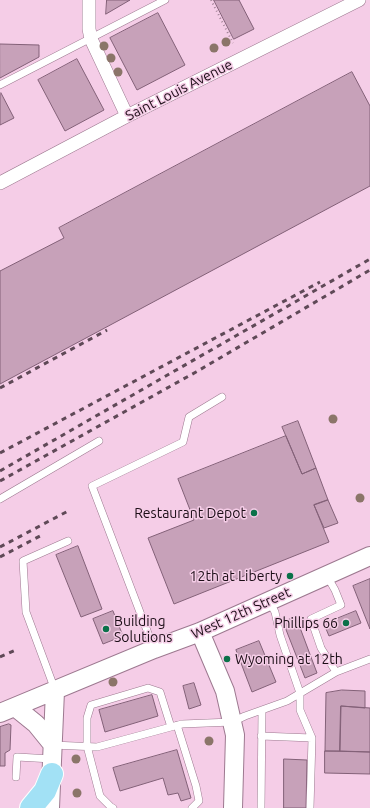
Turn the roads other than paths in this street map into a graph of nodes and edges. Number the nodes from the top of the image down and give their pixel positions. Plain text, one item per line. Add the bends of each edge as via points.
1 (89, 0) edge
2 (165, 0) edge
3 (359, 0) edge
4 (91, 39) junction
5 (0, 85) edge
6 (127, 116) junction
7 (0, 183) edge
8 (222, 398) dead end
9 (99, 441) dead end
10 (0, 499) edge
11 (68, 542) dead end
12 (370, 556) edge
13 (327, 576) junction
14 (269, 601) junction
15 (200, 632) junction
16 (154, 649) junction
17 (370, 659) edge
18 (336, 672) junction
19 (55, 691) junction
20 (300, 693) junction
21 (7, 710) edge
22 (262, 710) junction
23 (232, 722) junction
24 (174, 726) junction
25 (261, 736) junction
26 (312, 738) junction
27 (87, 746) junction
28 (52, 759) junction
29 (16, 777) dead end
30 (31, 808) edge
31 (50, 808) edge
32 (113, 808) edge
33 (192, 808) edge
34 (233, 808) edge
35 (261, 808) edge
36 (310, 808) edge

1 - 4 street
2 - 4 lane
3 - 6 street, Saint Louis Avenue
4 - 5 lane
4 - 6 street
6 - 7 street, Saint Louis Avenue
8 - 16 lane via 189,417 183,442 92,486
9 - 10 lane
11 - 19 lane via 22,561 26,612
12 - 13 main road, West 12th Street
13 - 14 main road, West 12th Street
13 - 18 lane via 341,605 311,619 321,648
14 - 15 main road, West 12th Street
14 - 20 lane via 275,612 280,635
15 - 16 main road, West 12th Street
15 - 23 main road via 225,691
16 - 19 main road, West 12th Street
17 - 18 lane
18 - 20 lane
19 - 21 main road, West 12th Street
19 - 28 main road
20 - 22 lane
20 - 26 lane via 300,710
21 - 28 main road via 36,724
22 - 23 lane
22 - 25 lane
23 - 24 lane
23 - 34 main road via 235,735
24 - 27 lane via 97,747
24 - 27 lane via 160,692 148,688 91,704 87,718
24 - 33 lane via 196,786 198,801
25 - 26 lane
25 - 35 lane
26 - 36 lane
27 - 28 lane
27 - 32 lane via 100,796
28 - 29 lane via 17,757
28 - 30 highway via 45,791
28 - 31 main road

